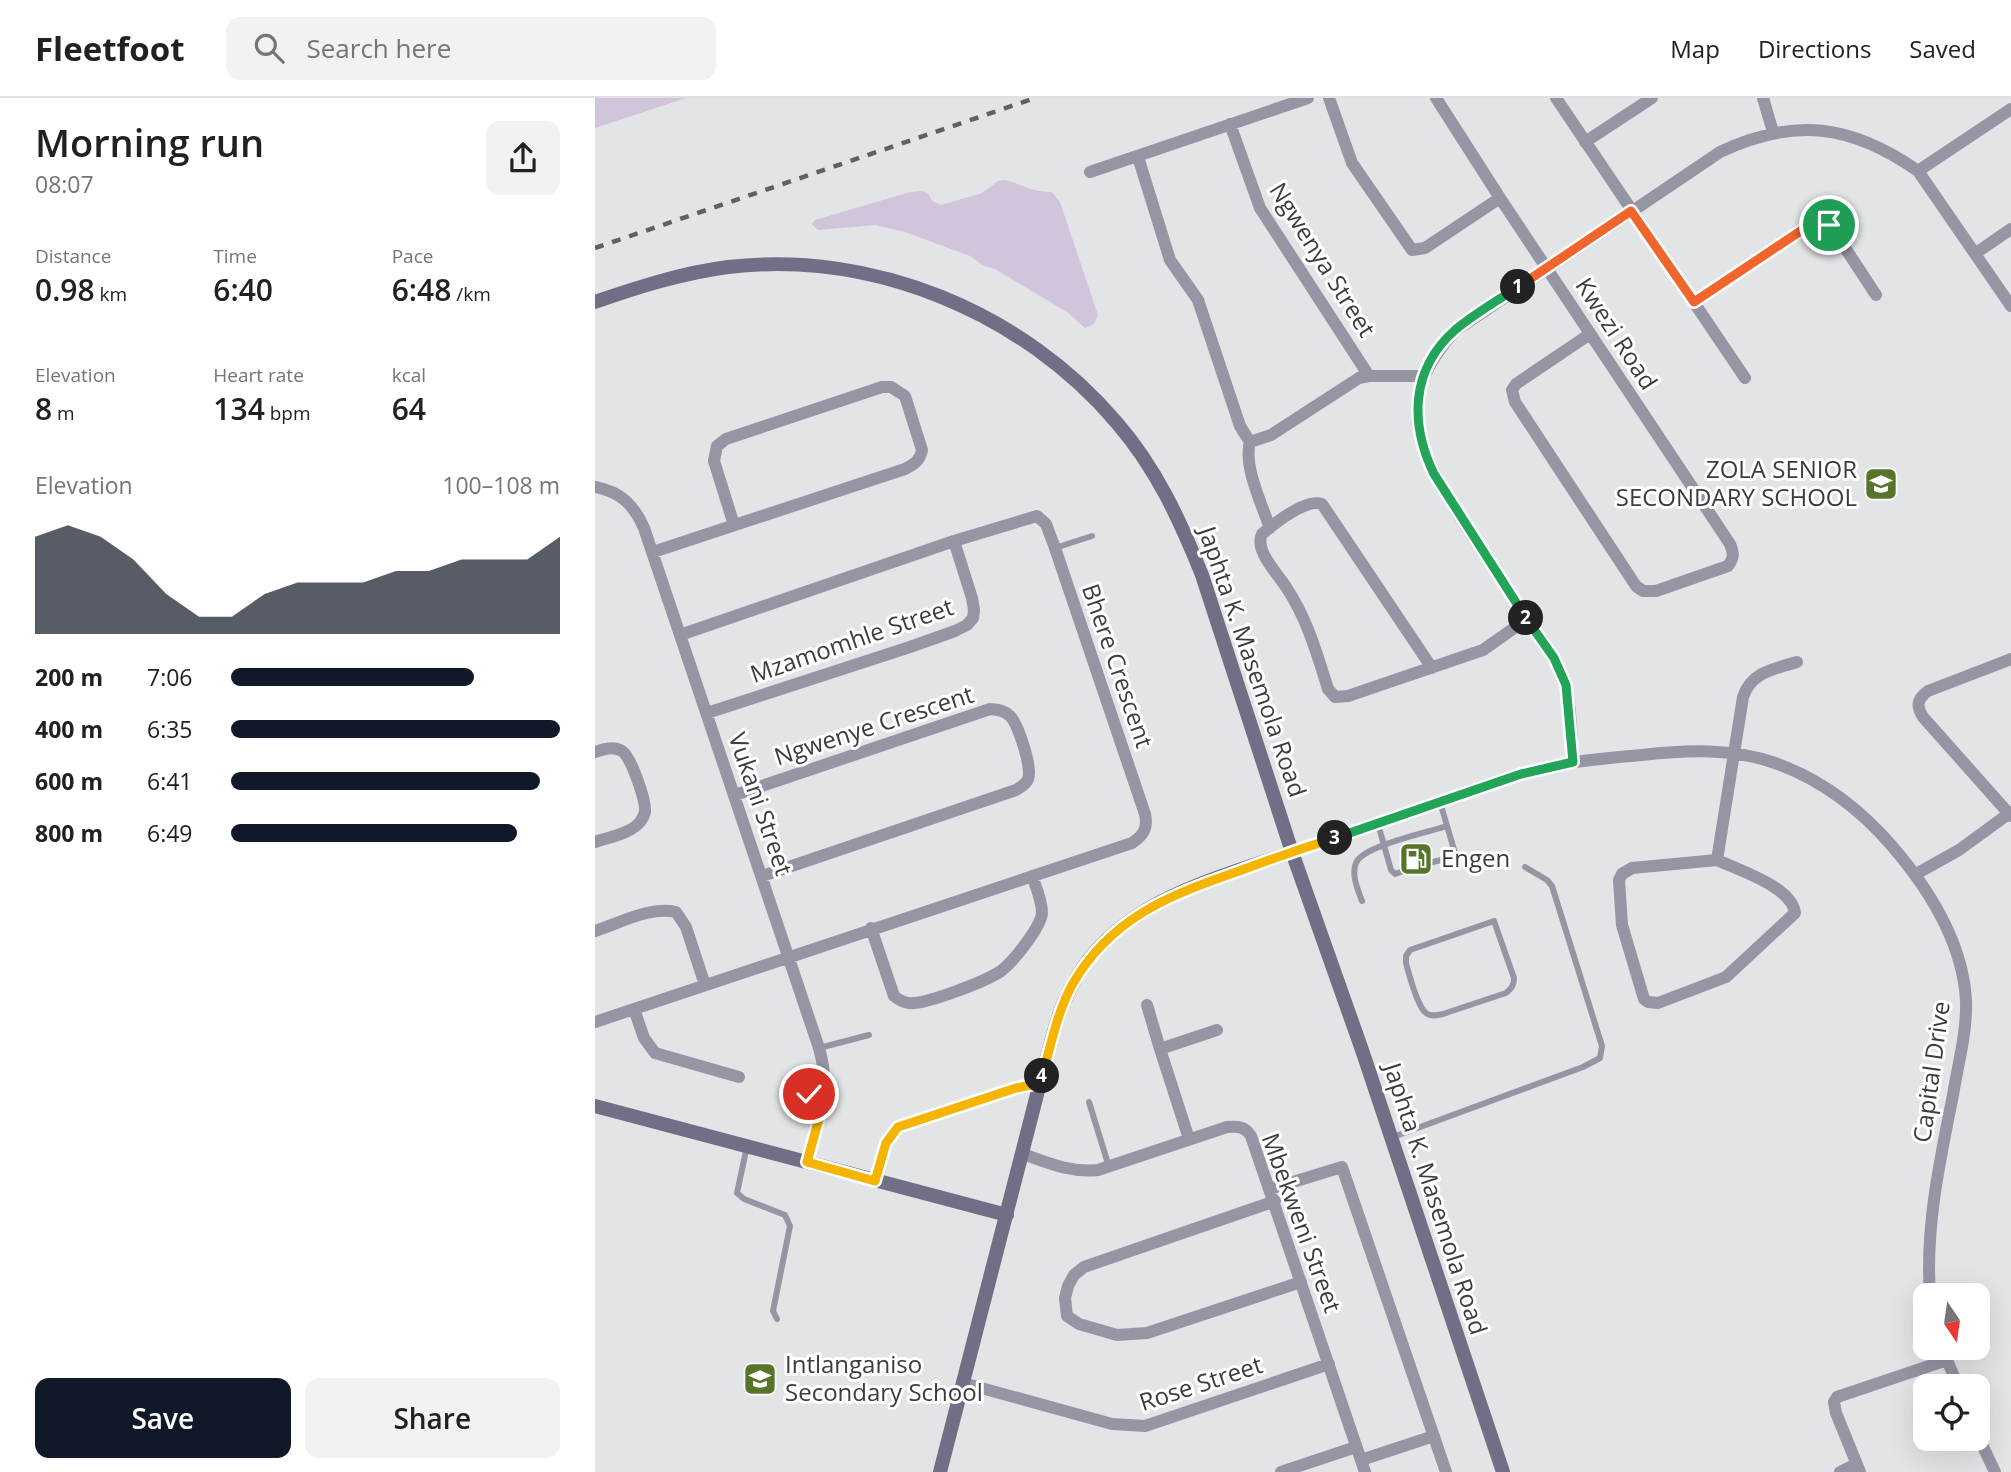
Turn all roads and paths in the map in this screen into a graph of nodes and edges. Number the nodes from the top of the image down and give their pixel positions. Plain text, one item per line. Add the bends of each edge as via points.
1 (1308, 98) edge
2 (1329, 98) edge
3 (1436, 98) edge
4 (1556, 98) edge
5 (1652, 98) edge
6 (1763, 98) edge
7 (2011, 109) edge
8 (1230, 124) junction
9 (1773, 132) junction
10 (1585, 142) junction
11 (1138, 157) junction
12 (1918, 171) junction
13 (1090, 172) dead end
14 (1500, 198) junction
15 (1631, 211) junction
16 (2011, 229) edge
17 (1976, 253) junction
18 (1548, 268) junction
19 (1876, 295) dead end
20 (595, 302) edge
21 (1694, 302) junction
22 (2011, 306) edge
23 (1590, 334) junction
24 (1369, 376) junction
25 (1423, 376) junction
26 (1745, 378) dead end
27 (1250, 442) junction
28 (595, 487) edge
29 (734, 524) junction
30 (1270, 527) junction
31 (1092, 536) dead end
32 (954, 541) junction
33 (1055, 548) junction
34 (653, 552) junction
35 (1527, 619) junction
36 (680, 635) junction
37 (2011, 659) edge
38 (1797, 663) dead end
39 (1432, 668) junction
40 (707, 713) junction
41 (595, 752) edge
42 (1735, 753) junction
43 (1573, 762) junction
44 (735, 795) junction
45 (1440, 802) junction
46 (2010, 814) edge
47 (1378, 824) junction
48 (1447, 826) junction
49 (595, 842) edge
50 (1384, 846) junction
51 (1292, 852) junction
52 (1717, 860) junction
53 (1425, 864) dead end
54 (1525, 867) dead end
55 (1409, 869) dead end
56 (1916, 874) junction
57 (762, 876) junction
58 (1032, 876) junction
59 (1362, 901) dead end
60 (1494, 921) joint
61 (871, 928) junction
62 (595, 932) edge
63 (788, 957) junction
64 (705, 985) junction
65 (1147, 1005) dead end
66 (634, 1009) junction
67 (595, 1022) edge
68 (1217, 1030) dead end
69 (869, 1035) dead end
70 (819, 1048) junction
71 (1160, 1049) junction
72 (739, 1077) dead end
73 (1040, 1083) junction
74 (788, 1089) dead end
75 (825, 1097) junction
76 (1089, 1102) dead end
77 (595, 1106) edge
78 (1391, 1137) junction
79 (1189, 1139) junction
80 (747, 1146) junction
81 (1023, 1154) junction
82 (807, 1162) junction
83 (1109, 1167) junction
84 (875, 1181) junction
85 (1273, 1195) junction
86 (1007, 1215) junction
87 (1301, 1282) junction
88 (1930, 1283) edge
89 (777, 1319) dead end
90 (1930, 1360) edge
91 (1329, 1364) junction
92 (963, 1383) junction
93 (1434, 1436) junction
94 (1356, 1447) junction
95 (1985, 1451) edge
96 (1363, 1466) edge
97 (1858, 1468) edge
98 (940, 1472) edge
99 (1281, 1472) edge
100 (1445, 1472) edge
101 (1503, 1472) edge
102 (1840, 1472) edge
103 (1994, 1472) edge

1 - 8 street
2 - 14 street via 1352,163 1412,250 1425,248
3 - 14 street, Kwezi Road
4 - 10 street
5 - 10 street
6 - 9 street
7 - 12 street
8 - 11 street
8 - 24 street, Ngwenya Street via 1260,208
9 - 12 street via 1816,130 1846,135 1896,155
9 - 15 street via 1720,152
10 - 15 street
11 - 13 street
11 - 27 street via 1170,260 1198,300 1240,426
12 - 17 street
14 - 18 street, Kwezi Road
15 - 18 street
15 - 21 street
16 - 17 street
17 - 22 street
18 - 23 street, Kwezi Road
18 - 25 street via 1455,331 1437,350
19 - 21 street via 1834,231 1823,222 1808,226
20 - 51 main road, Japhta K. Masemola Road via 664,280 730,267 824,268 880,277 949,300 1018,336 1050,359 1117,423 1177,514 1202,575
21 - 26 street
23 - 23 street, Kwezi Road via 1516,384 1515,402 1636,586 1656,591 1720,571 1733,560 1730,544
24 - 25 street
24 - 27 street via 1350,383 1271,435
25 - 35 street via 1417,412 1424,453
27 - 30 street via 1249,463
28 - 34 street, Vukani Street via 627,500 637,512
29 - 29 street via 915,464 922,450 905,396 882,387 726,439 717,446 714,461
29 - 34 street
30 - 39 street via 1311,502 1322,504
30 - 39 street via 1260,540 1264,553 1302,612 1331,694 1348,696
31 - 33 lane
32 - 33 street, Bhere Crescent via 1037,516 1047,524
32 - 36 street, Bhere Crescent
32 - 40 street, Mzamomhle Street via 974,610 967,625
33 - 58 street, Bhere Crescent via 1147,822 1141,837 1132,843
34 - 36 street, Vukani Street
35 - 39 street via 1483,650
35 - 43 street via 1566,685
36 - 40 street, Vukani Street
37 - 46 street via 1928,691 1918,704 1923,717
38 - 42 street via 1766,672 1747,684
40 - 44 street, Vukani Street
41 - 49 street via 613,748 626,755 645,813 629,830
42 - 43 street, Capital Drive via 1697,751
42 - 52 street
42 - 56 street, Capital Drive via 1774,762 1847,800
43 - 45 street, Capital Drive
44 - 57 street, Vukani Street
44 - 57 street, Ngwenye Crescent via 990,709 1001,710 1014,720 1028,761 1028,779 1016,790
45 - 47 street, Capital Drive
45 - 48 lane
46 - 56 street
47 - 50 lane
47 - 51 street, Capital Drive
48 - 50 lane
48 - 53 lane via 1453,856
50 - 55 lane via 1393,873
50 - 59 lane via 1367,852 1356,863 1354,873
51 - 73 main road via 1163,899 1122,926 1073,984
51 - 78 main road, Japhta K. Masemola Road
52 - 52 street via 1782,892 1795,913 1725,977 1658,1003 1648,1002 1625,937 1619,880 1632,868
54 - 78 lane via 1552,886 1602,1046 1600,1058
56 - 88 street, Capital Drive via 1938,909 1966,998 1933,1214
57 - 63 street, Vukani Street
58 - 61 street, Bhere Crescent
58 - 61 street via 1042,913 1010,962 987,979 926,1001 907,1003 894,996
60 - 60 lane via 1514,978 1511,989 1443,1014 1426,1014 1406,963 1410,950
61 - 63 street, Bhere Crescent
62 - 64 street via 654,911 676,912 686,927
63 - 64 street, Bhere Crescent
63 - 70 street, Vukani Street
64 - 66 street, Bhere Crescent
65 - 71 street
66 - 67 street, Bhere Crescent
66 - 72 street via 655,1053
68 - 71 street
69 - 70 lane
70 - 75 street, Vukani Street
71 - 79 street
73 - 81 main road
73 - 84 lane via 898,1127 886,1143
74 - 75 lane
75 - 82 street, Vukani Street
76 - 83 lane
77 - 80 main road
78 - 101 main road, Japhta K. Masemola Road
79 - 83 street, Mbekweni Street
79 - 85 street, Mbekweni Street via 1227,1126 1247,1130
80 - 82 main road
80 - 89 lane via 737,1193 785,1214 790,1226 773,1311
81 - 83 street, Mbekweni Street via 1063,1168
81 - 86 main road
82 - 84 main road
84 - 86 main road
85 - 87 street, Mbekweni Street
85 - 87 street via 1084,1267 1068,1286 1065,1309 1079,1324 1133,1336
85 - 93 street via 1342,1167
86 - 92 main road
87 - 91 street, Mbekweni Street
90 - 97 street via 1837,1397 1836,1413
91 - 92 street, Rose Street via 1145,1426 1112,1424
91 - 94 street, Mbekweni Street
92 - 98 main road
93 - 96 street
93 - 100 street
94 - 96 street, Mbekweni Street
94 - 99 street
95 - 103 street
97 - 102 street

